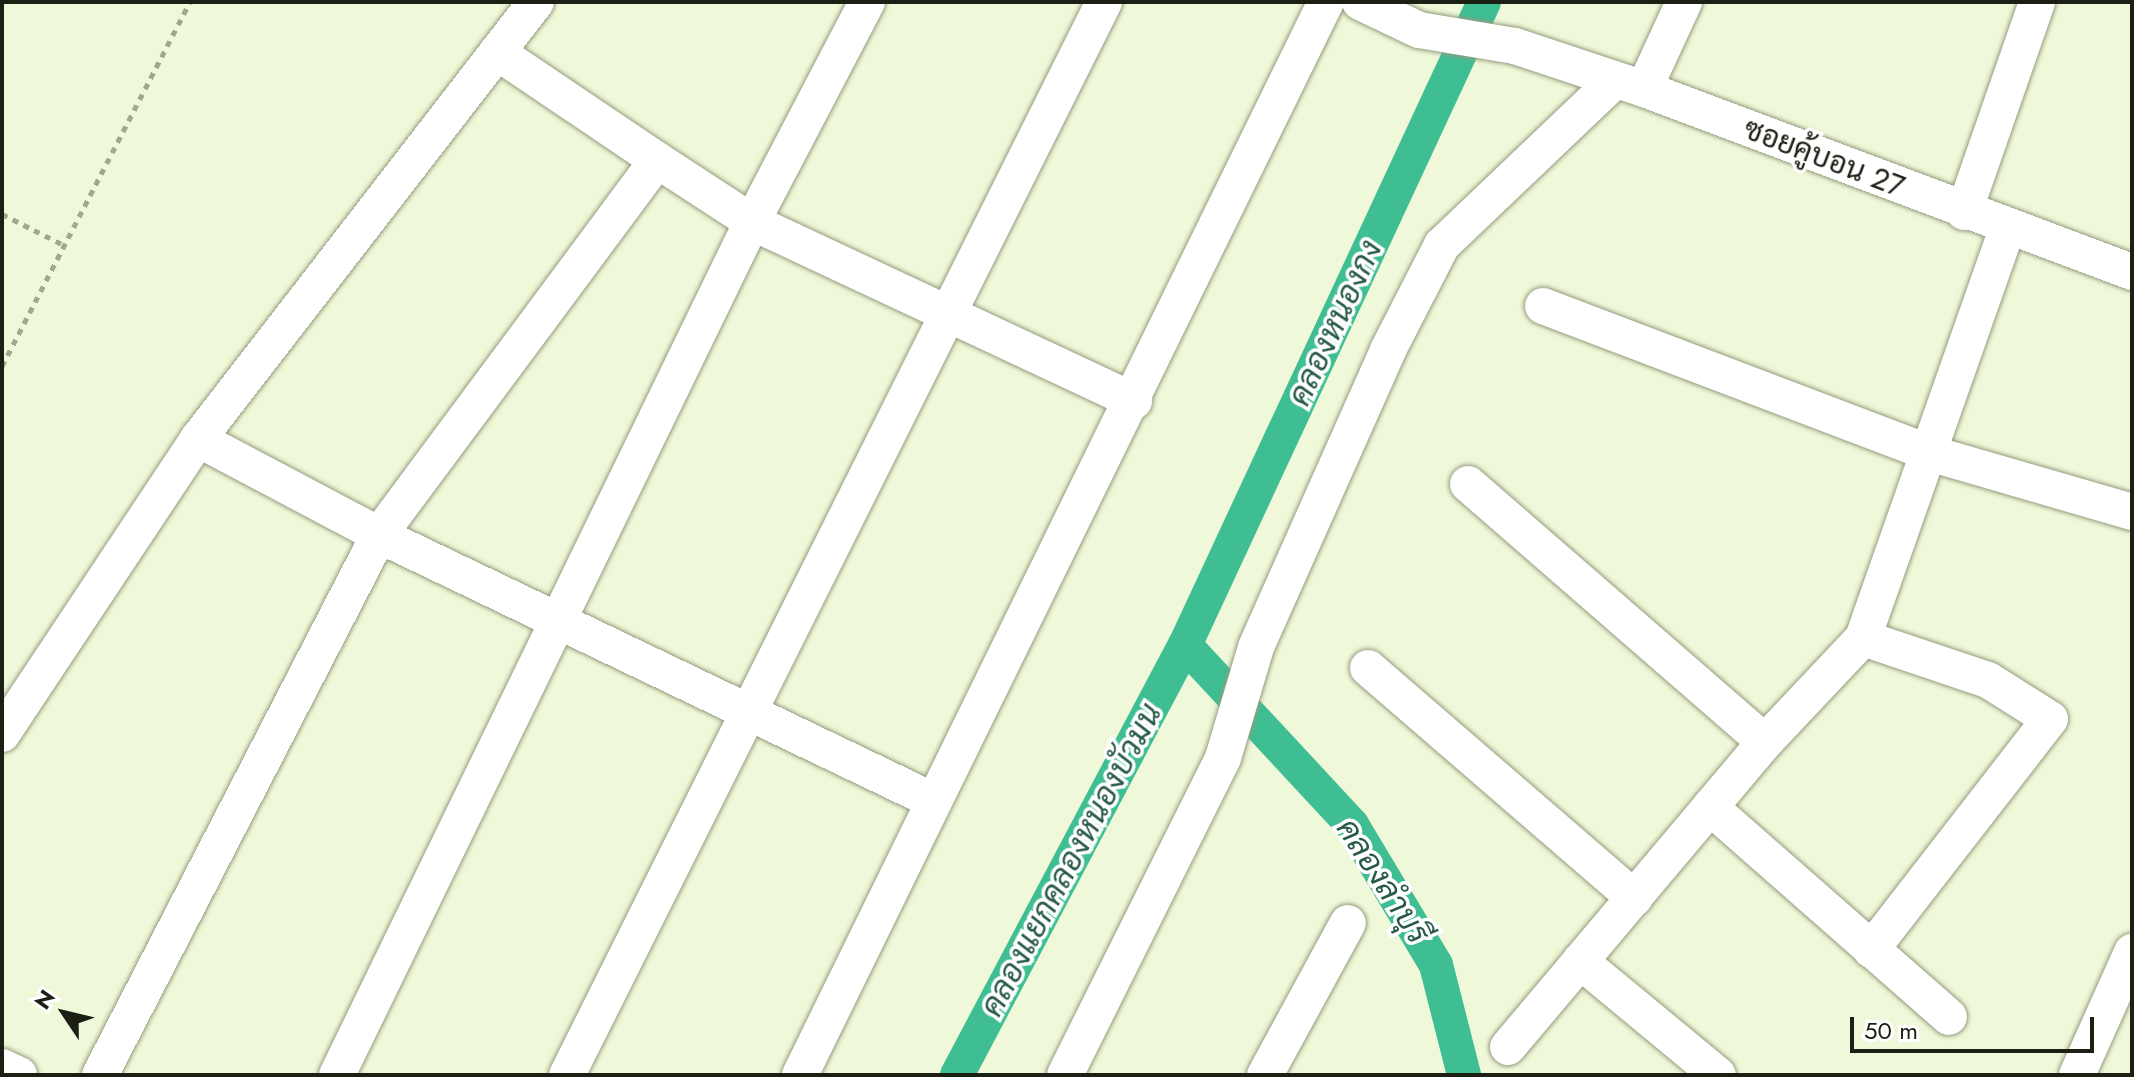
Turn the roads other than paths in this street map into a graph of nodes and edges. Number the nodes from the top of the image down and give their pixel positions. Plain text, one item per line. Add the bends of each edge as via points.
1 (536, 2) edge
2 (867, 2) edge
3 (1104, 2) edge
4 (1326, 2) edge
5 (1360, 2) edge
6 (1684, 2) edge
7 (2037, 2) edge
8 (497, 52) junction
9 (1629, 86) junction
10 (657, 160) junction
11 (1964, 212) junction
12 (752, 222) junction
13 (2007, 228) junction
14 (2132, 272) edge
15 (1543, 306) dead end
16 (951, 313) junction
17 (1134, 401) junction
18 (198, 439) junction
19 (1929, 453) junction
20 (1468, 484) dead end
21 (2132, 512) edge
22 (379, 535) junction
23 (558, 620) junction
24 (1863, 638) junction
25 (1368, 668) dead end
26 (745, 712) junction
27 (2, 734) edge
28 (1765, 742) junction
29 (934, 801) junction
30 (1710, 807) junction
31 (1634, 898) junction
32 (1348, 923) dead end
33 (1871, 950) junction
34 (2131, 957) edge
35 (1580, 961) junction
36 (1949, 1017) dead end
37 (1508, 1047) dead end
38 (2, 1067) edge
39 (19, 1075) edge
40 (100, 1075) edge
41 (337, 1075) edge
42 (567, 1075) edge
43 (800, 1075) edge
44 (1065, 1075) edge
45 (1265, 1075) edge
46 (1718, 1075) edge
47 (2077, 1075) edge

1 - 8 street
2 - 12 street
3 - 16 street
4 - 17 street
5 - 9 street, ซอยคู้บอน 27 via 1419,30 1515,46
6 - 9 street
7 - 11 street
8 - 10 street
8 - 18 street
9 - 11 street, ซอยคู้บอน 27
9 - 44 street via 1442,245 1388,350 1256,647 1223,758
10 - 12 street
10 - 22 street
11 - 13 street, ซอยคู้บอน 27
12 - 16 street
12 - 23 street
13 - 14 street, ซอยคู้บอน 27
13 - 19 street
15 - 19 street
16 - 17 street
16 - 26 street
17 - 29 street
18 - 22 street
18 - 27 street
19 - 21 street
19 - 24 street
20 - 28 street
22 - 23 street
22 - 40 street
23 - 26 street
23 - 41 street
24 - 28 street
24 - 33 street via 1988,680 2050,719
25 - 31 street
26 - 29 street
26 - 42 street
28 - 30 street
29 - 43 street
30 - 31 street
30 - 33 street
31 - 35 street
32 - 45 street
33 - 36 street
34 - 47 street
35 - 37 street
35 - 46 street
38 - 39 street

